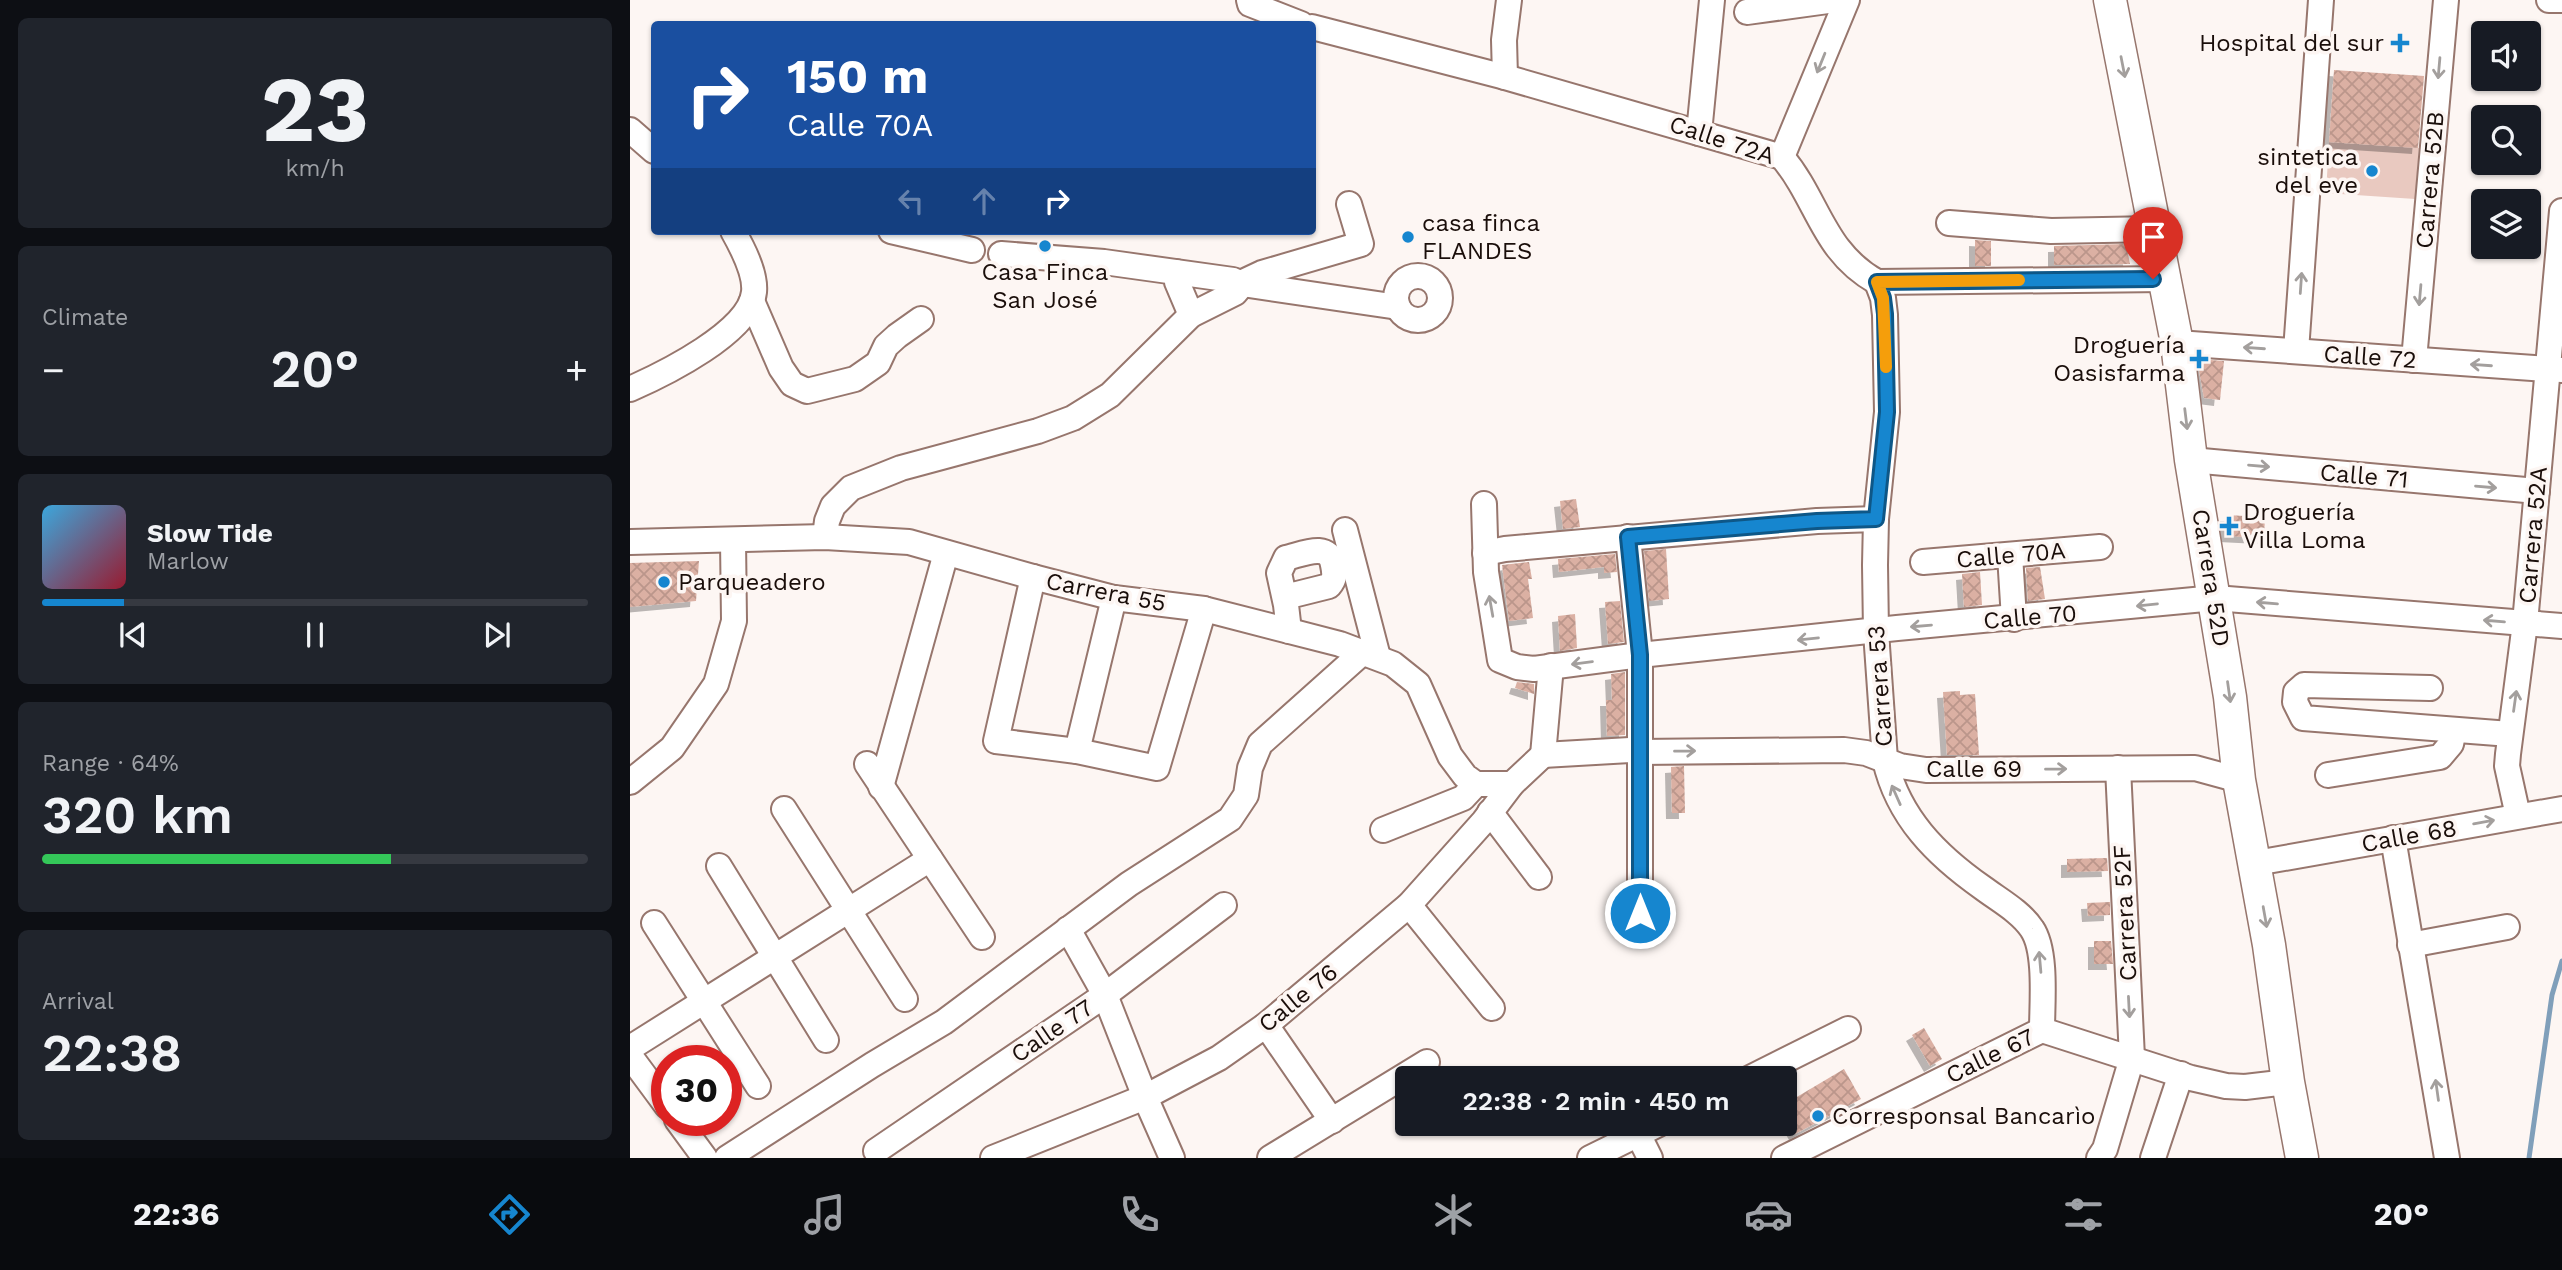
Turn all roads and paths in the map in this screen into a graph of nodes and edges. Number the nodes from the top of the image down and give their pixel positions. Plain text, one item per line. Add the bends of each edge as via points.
1 (1509, 0) edge
2 (1712, 0) edge
3 (1835, 0) edge
4 (1847, 0) edge
5 (2110, 0) edge
6 (2321, 0) edge
7 (2446, 0) edge
8 (2549, 0) edge
9 (2562, 0) edge
10 (1255, 5) edge
11 (1747, 12) dead end
12 (1294, 21) edge
13 (1316, 28) edge
14 (1506, 77) junction
15 (630, 130) edge
16 (1699, 133) junction
17 (651, 148) edge
18 (1782, 157) junction
19 (1349, 204) dead end
20 (2562, 211) edge
21 (1949, 223) dead end
22 (2155, 229) junction
23 (735, 235) edge
24 (908, 235) edge
25 (972, 250) dead end
26 (1001, 254) dead end
27 (1176, 272) junction
28 (2165, 279) junction
29 (1877, 282) junction
30 (1242, 284) junction
31 (1398, 296) dead end
32 (752, 301) junction
33 (1191, 315) junction
34 (921, 319) dead end
35 (2177, 343) junction
36 (2296, 351) junction
37 (2414, 360) junction
38 (2556, 370) edge
39 (630, 388) edge
40 (2191, 460) junction
41 (2537, 491) junction
42 (1484, 504) dead end
43 (1876, 519) junction
44 (1345, 530) dead end
45 (825, 537) junction
46 (1628, 537) junction
47 (733, 540) junction
48 (630, 542) edge
49 (2100, 547) dead end
50 (946, 553) junction
51 (1485, 553) junction
52 (2010, 555) junction
53 (1923, 562) dead end
54 (1033, 577) junction
55 (1285, 597) dead end
56 (1114, 598) junction
57 (2215, 598) junction
58 (1204, 609) junction
59 (2014, 619) junction
60 (2525, 623) junction
61 (2562, 626) edge
62 (1289, 631) junction
63 (1876, 632) junction
64 (1371, 655) junction
65 (1640, 655) junction
66 (1551, 666) junction
67 (2430, 688) dead end
68 (2454, 730) junction
69 (2510, 734) junction
70 (1077, 751) junction
71 (1639, 752) junction
72 (1544, 755) junction
73 (1885, 760) junction
74 (867, 764) dead end
75 (2118, 768) junction
76 (2328, 775) dead end
77 (2239, 780) junction
78 (630, 782) edge
79 (1476, 784) junction
80 (1512, 784) junction
81 (881, 787) junction
82 (784, 809) dead end
83 (2562, 809) edge
84 (1489, 812) junction
85 (2518, 816) junction
86 (1383, 830) dead end
87 (2393, 838) junction
88 (930, 859) junction
89 (2256, 863) junction
90 (719, 866) dead end
91 (1539, 877) dead end
92 (1224, 905) dead end
93 (1409, 905) junction
94 (848, 910) junction
95 (1640, 913) dead end
96 (654, 923) dead end
97 (2507, 927) dead end
98 (1068, 929) junction
99 (982, 937) dead end
100 (2410, 946) junction
101 (775, 957) junction
102 (1105, 995) junction
103 (905, 999) dead end
104 (704, 1002) junction
105 (1492, 1008) dead end
106 (1266, 1025) junction
107 (1848, 1029) dead end
108 (2042, 1030) junction
109 (826, 1040) dead end
110 (630, 1048) edge
111 (630, 1056) edge
112 (2132, 1059) junction
113 (1427, 1062) dead end
114 (1774, 1066) edge
115 (2180, 1074) junction
116 (2288, 1082) junction
117 (651, 1084) edge
118 (758, 1086) dead end
119 (1145, 1097) junction
120 (1332, 1121) junction
121 (689, 1136) edge
122 (1628, 1136) edge
123 (1645, 1136) edge
124 (876, 1151) dead end
125 (705, 1158) edge
126 (727, 1158) edge
127 (993, 1158) edge
128 (1172, 1158) edge
129 (1270, 1158) edge
130 (1590, 1158) edge
131 (1650, 1158) edge
132 (1784, 1158) edge
133 (2099, 1158) edge
134 (2153, 1158) edge
135 (2302, 1158) edge
136 (2447, 1158) edge

1 - 14 street
2 - 16 street
3 - 11 street
4 -> 18 street
5 -> 22 main road, Carrera 52D
36 -> 6 street
7 -> 37 street, Carrera 52B
8 - 9 street
10 - 12 street
13 - 14 street, Calle 72A
14 - 16 street, Calle 72A
15 - 17 street
16 - 18 street, Calle 72A
18 - 29 street, Calle 72A via 1847,261
19 - 30 street via 1363,252 1262,273
20 - 38 street, Carrera 52A
21 - 22 street via 2051,231
22 - 28 main road, Carrera 52D
23 - 32 street via 751,274
24 - 25 street
26 - 27 street
27 - 30 street
27 - 33 street
28 - 29 street
28 - 35 main road, Carrera 52D
29 - 43 street, Carrera 53 via 1885,314 1887,412
30 - 31 street via 1351,298
30 - 33 street via 1235,293
32 - 34 street via 781,368 792,384 807,391 855,379 878,363 897,335
32 - 39 street via 733,329 675,367
33 - 45 street via 1092,408 1056,426 928,460 851,488 833,506
36 -> 35 street, Calle 72
35 -> 40 main road, Carrera 52D
36 - 37 street, Calle 72
38 -> 37 street, Calle 72
38 - 41 street, Carrera 52A
40 -> 41 street, Calle 71
40 - 57 main road, Carrera 52D
41 - 60 street, Carrera 52A
42 - 51 street
43 - 46 street
43 - 63 street, Carrera 53
44 - 64 street
45 - 47 street, Carrera 55
45 - 50 street, Carrera 55 via 909,542
46 - 51 street
46 - 65 street
47 - 48 street, Carrera 55
47 - 78 street via 734,621 716,684 672,748
49 - 52 street, Calle 70A
50 - 54 street, Carrera 55
50 - 81 street
66 -> 51 street, Calle 70 via 1534,669 1500,660
52 - 53 street, Calle 70A
52 - 59 street
54 - 56 street, Carrera 55
54 - 70 street via 996,741
55 - 62 street
56 - 58 street, Carrera 55
56 - 70 street
57 -> 59 street, Calle 70
60 -> 57 street, Calle 70
57 -> 77 main road, Carrera 52D
58 - 62 street, Carrera 55
58 - 70 street via 1157,768
59 -> 63 street, Calle 70
60 - 61 street, Calle 70
69 -> 60 street, Carrera 52A
62 - 64 street, Carrera 55
63 -> 65 street, Calle 70
63 - 73 street, Carrera 53
64 - 79 street, Carrera 55 via 1393,664 1418,684 1450,756
64 - 98 street via 1260,744 1246,795 1230,819
65 -> 66 street, Calle 70
65 - 71 street
66 - 72 street
67 - 68 street via 2304,685 2296,692 2295,702 2303,718
68 - 69 street
68 - 76 street via 2451,744 2440,757
69 - 85 street, Carrera 52A via 2507,766
71 - 72 street, Calle 69
71 -> 73 street, Calle 69 via 1844,750
71 - 95 street
72 - 80 street, Calle 76
73 -> 75 street, Calle 69 via 1926,770
108 -> 73 street, Carrera 53 via 2040,956 2033,930 1950,864 1911,823 1894,791
74 - 81 street
75 - 77 street, Calle 69 via 2194,768
75 -> 112 street, Carrera 52F
77 - 89 main road, Carrera 52D
79 - 80 street
79 - 86 street via 1462,798
80 - 84 street, Calle 76
81 - 88 street
82 - 94 street
83 - 85 street, Calle 68
84 - 91 street
84 - 93 street, Calle 76
87 -> 85 street, Calle 68
87 - 89 street, Calle 68
87 - 100 street
88 - 94 street
88 - 99 street
89 -> 116 main road, Carrera 52D
90 - 101 street
92 - 102 street, Calle 77
93 - 105 street
93 - 106 street, Calle 76
94 - 101 street
94 - 103 street
96 - 104 street
97 - 100 street
98 - 102 street
98 - 126 street via 944,1022
136 -> 100 street
101 - 104 street
101 - 109 street
102 - 119 street
102 - 124 street, Calle 77
104 - 110 street
104 - 118 street
106 - 119 street, Calle 76 via 1219,1058
106 - 120 street
107 - 114 street
108 - 112 street, Calle 67
108 - 132 street, Calle 67
111 - 117 street
112 - 115 street, Calle 67
112 - 133 street, Carrera 52F
113 - 120 street
115 - 116 street, Calle 67 via 2226,1086
115 - 134 street
116 - 135 main road, Carrera 52D
119 - 127 street, Calle 76
119 - 128 street
120 - 129 street
121 - 125 street
122 - 130 street
123 - 131 street

